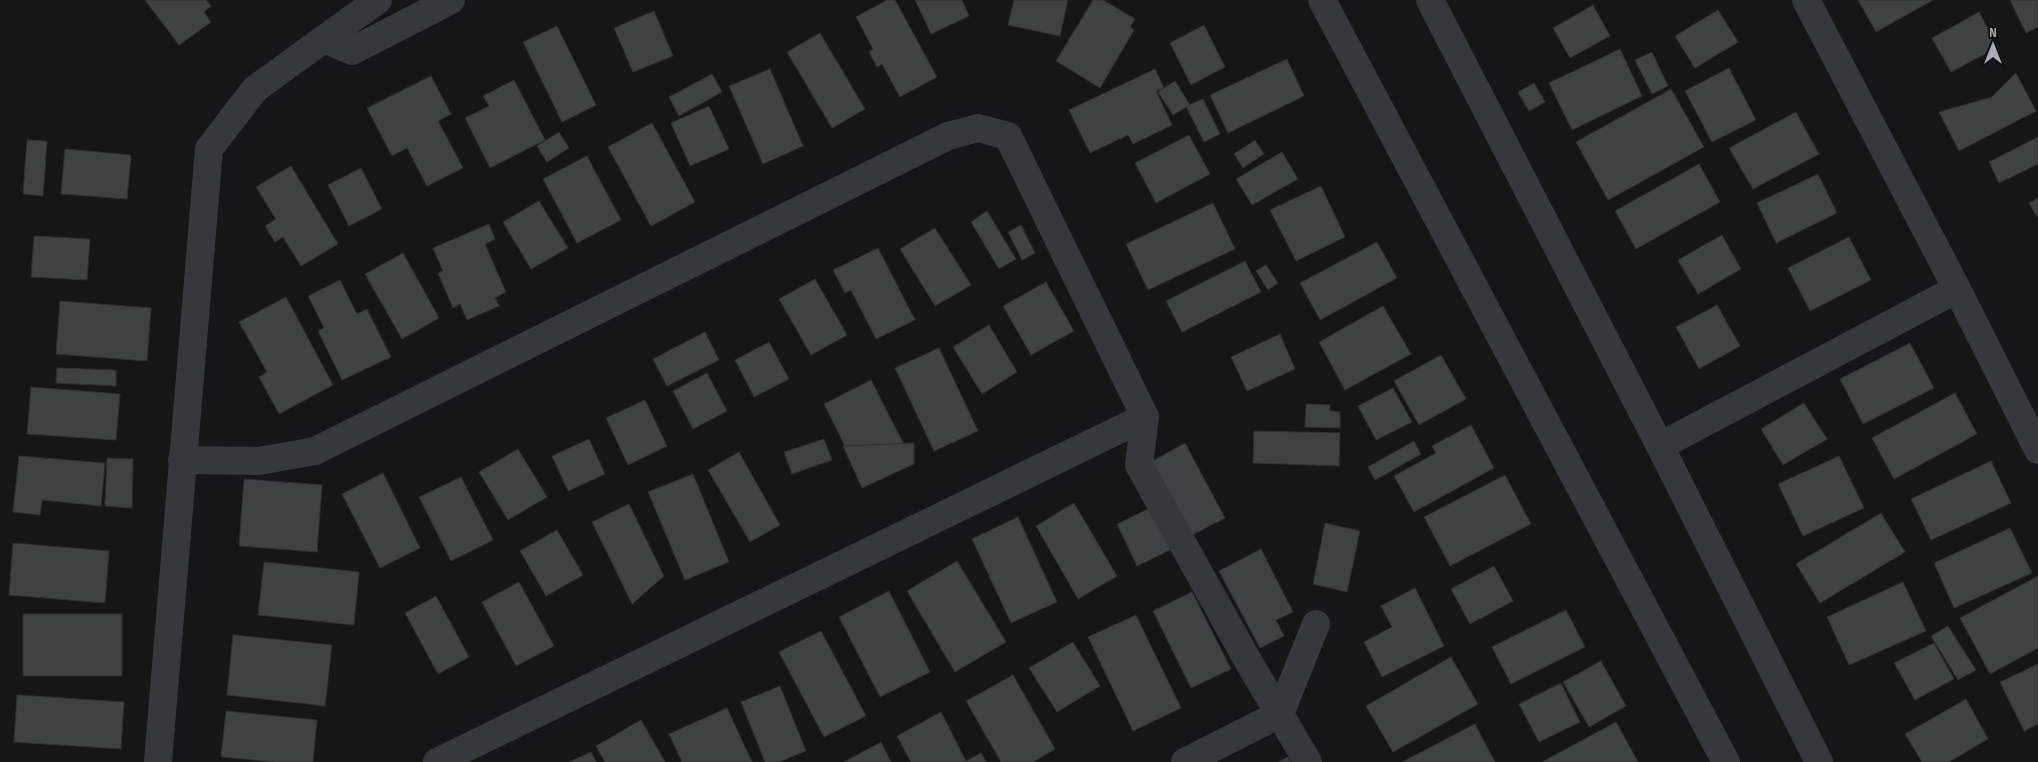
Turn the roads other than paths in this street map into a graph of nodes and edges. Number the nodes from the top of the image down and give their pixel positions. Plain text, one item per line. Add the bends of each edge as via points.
1 (378, 0) edge
2 (451, 0) edge
3 (1322, 0) edge
4 (1430, 0) edge
5 (1806, 0) edge
6 (324, 39) junction
7 (1957, 289) junction
8 (1145, 417) junction
9 (1660, 446) junction
10 (2038, 450) edge
11 (182, 460) junction
12 (1316, 624) dead end
13 (1280, 714) junction
14 (158, 762) edge
15 (437, 762) edge
16 (1185, 762) edge
17 (1308, 762) edge
18 (1726, 762) edge
19 (1819, 762) edge

1 - 6 street
2 - 6 street via 352,51
3 - 18 street
4 - 9 street
5 - 7 street
6 - 11 street via 255,89 210,150
7 - 9 street
7 - 10 street
8 - 11 street via 1008,136 978,128 948,136 315,451 259,461
8 - 13 street via 1139,465
8 - 15 street
9 - 19 street
11 - 14 street
12 - 13 street
13 - 16 street
13 - 17 street

